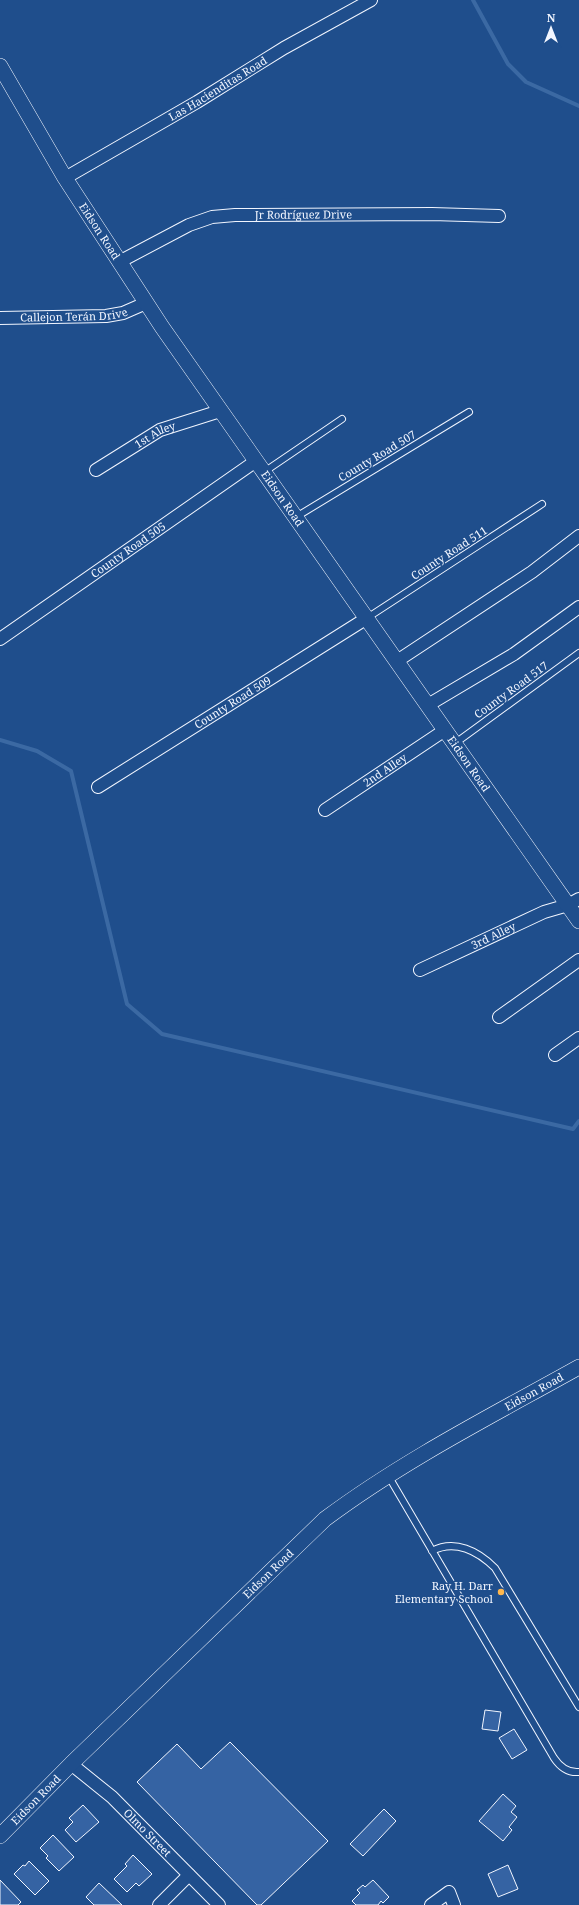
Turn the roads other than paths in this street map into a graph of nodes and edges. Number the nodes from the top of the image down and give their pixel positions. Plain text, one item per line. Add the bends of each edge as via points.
1 (371, 0) edge
2 (0, 66) edge
3 (65, 178) junction
4 (499, 216) dead end
5 (119, 262) junction
6 (146, 303) junction
7 (0, 318) edge
8 (220, 411) junction
9 (469, 412) dead end
10 (342, 419) dead end
11 (260, 467) junction
12 (96, 470) dead end
13 (542, 504) dead end
14 (296, 518) junction
15 (579, 536) edge
16 (579, 607) edge
17 (367, 618) junction
18 (0, 639) edge
19 (579, 653) edge
20 (397, 661) junction
21 (428, 705) junction
22 (445, 730) junction
23 (454, 744) junction
24 (98, 787) dead end
25 (325, 810) dead end
26 (573, 902) edge
27 (579, 921) edge
28 (579, 960) edge
29 (420, 970) dead end
30 (499, 1017) dead end
31 (579, 1038) edge
32 (555, 1056) dead end
33 (579, 1367) edge
34 (389, 1476) junction
35 (432, 1551) junction
36 (579, 1707) edge
37 (72, 1764) junction
38 (579, 1772) edge
39 (0, 1836) edge
40 (189, 1875) junction
41 (159, 1905) edge
42 (219, 1905) edge
43 (431, 1905) edge
44 (454, 1905) edge

1 - 3 street, Las Hacienditas Road via 290,44 197,102
2 - 3 street, Eidson Road
3 - 5 street, Eidson Road
4 - 5 street, Jr Rodríguez Drive via 424,214 212,217 189,225
5 - 6 street, Eidson Road
6 - 7 street, Callejon Terán Drive via 123,313 106,316
6 - 8 street, Eidson Road
8 - 11 street, Eidson Road
8 - 12 street, 1st Alley via 160,430
9 - 14 lane, County Road 507
10 - 11 lane
11 - 14 street, Eidson Road
11 - 18 street, County Road 505
13 - 17 lane, County Road 511
14 - 17 street, Eidson Road
15 - 20 street via 532,572
16 - 21 street via 514,654
17 - 20 street, Eidson Road
17 - 24 street, County Road 509
19 - 23 lane, County Road 517
20 - 21 street, Eidson Road
21 - 22 street, Eidson Road
22 - 23 street, Eidson Road
22 - 25 street, 2nd Alley
23 - 26 street, Eidson Road
26 - 27 street, Eidson Road
26 - 29 street, 3rd Alley via 537,915
28 - 30 street
31 - 32 street
33 - 34 street, Eidson Road via 438,1445
34 - 35 lane
34 - 37 street, Eidson Road via 325,1519
35 - 36 lane via 448,1545 460,1546 486,1558 495,1568
35 - 38 lane via 554,1758 566,1770
37 - 39 street, Eidson Road
37 - 40 street, Olmo Street via 112,1796
40 - 41 street
40 - 42 street, Olmo Street
43 - 44 street via 449,1892

